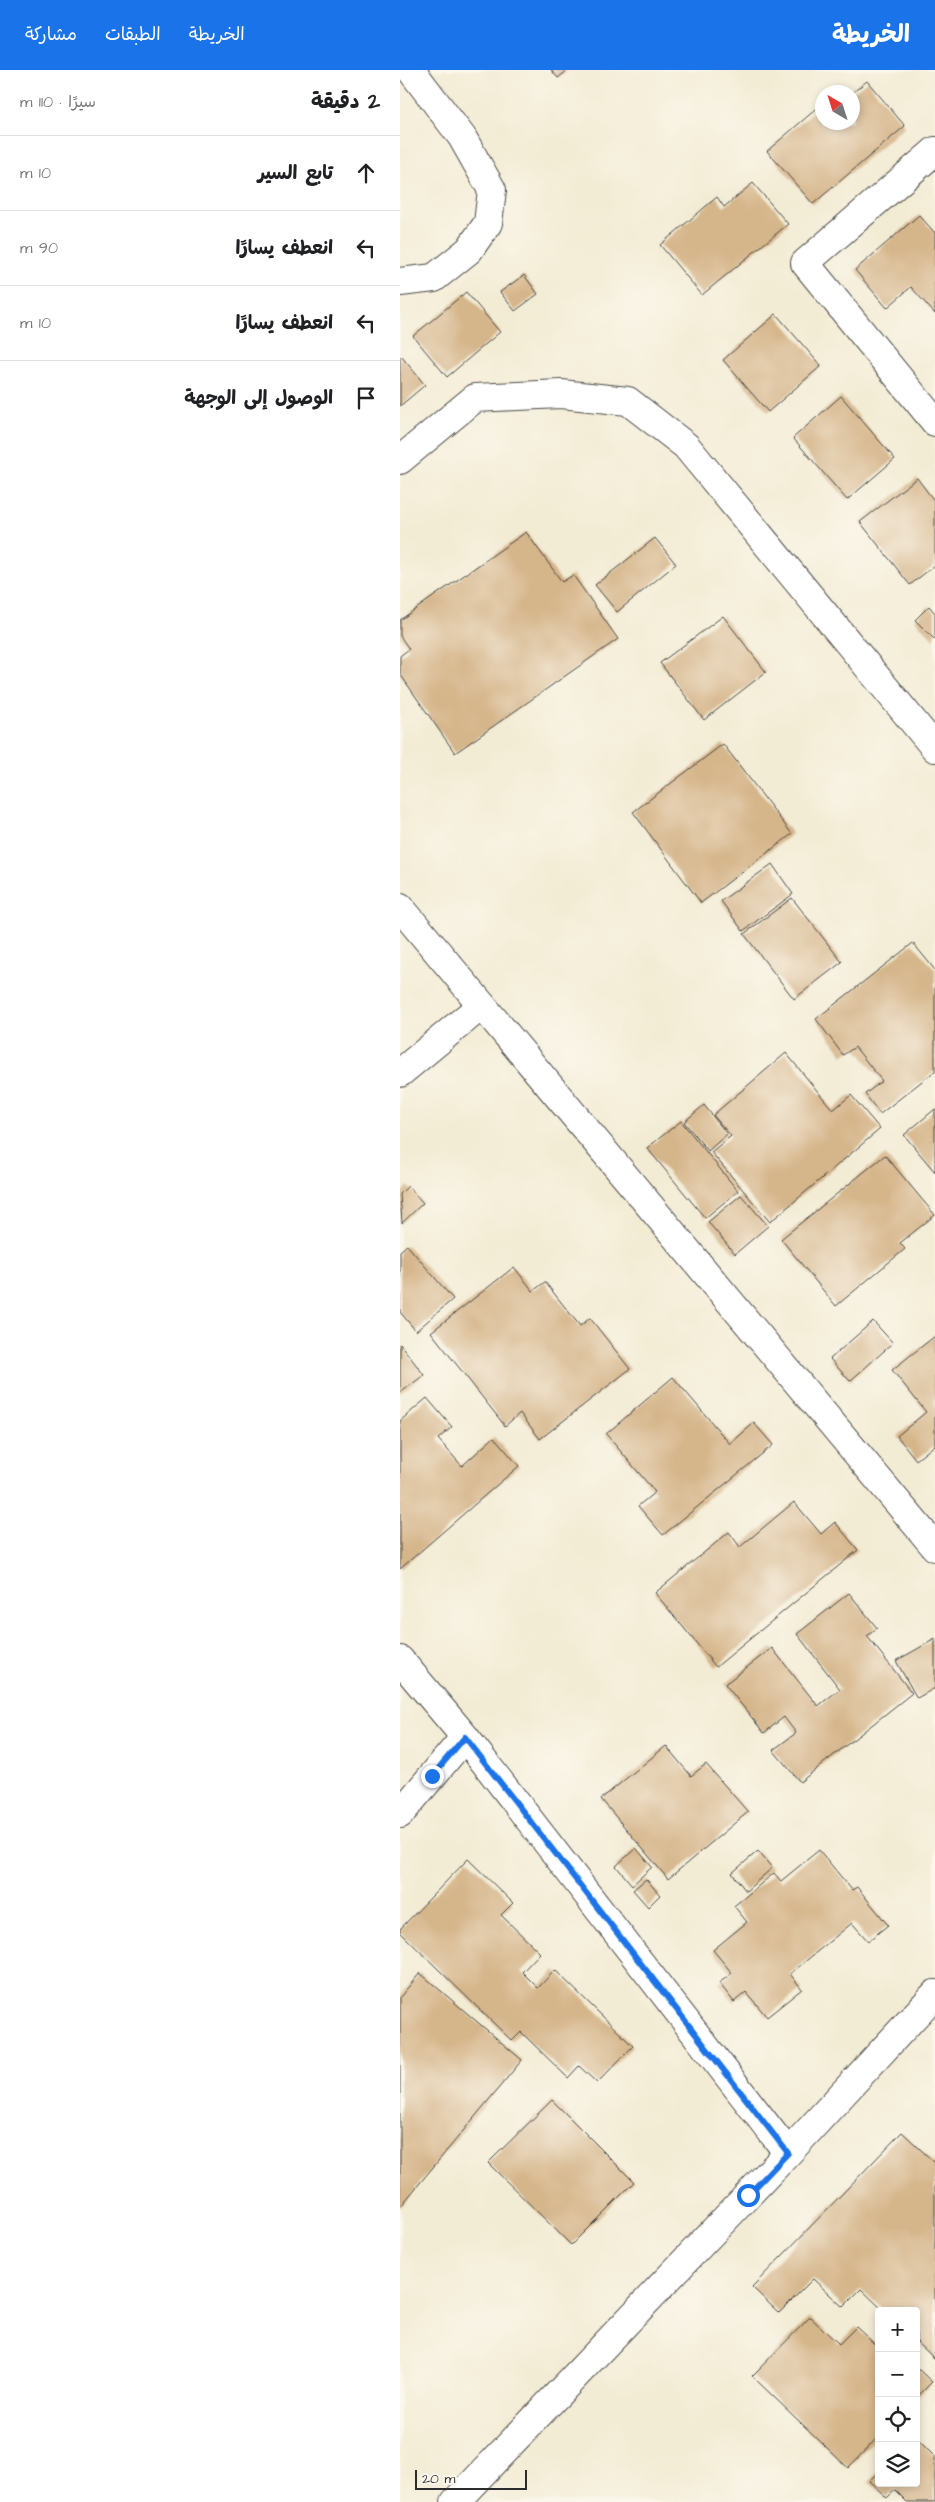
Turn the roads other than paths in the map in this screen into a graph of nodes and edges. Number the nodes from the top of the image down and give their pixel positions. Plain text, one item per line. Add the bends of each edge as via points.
1 (411, 70) edge
2 (935, 151) edge
3 (400, 282) edge
4 (935, 422) edge
5 (400, 460) edge
6 (935, 748) edge
7 (400, 907) edge
8 (482, 1005) junction
9 (400, 1074) edge
10 (935, 1547) edge
11 (400, 1660) edge
12 (465, 1737) junction
13 (400, 1814) edge
14 (935, 1994) edge
15 (788, 2153) junction
16 (455, 2502) edge

1 - 3 street via 462,137 492,190 488,223 469,250 434,278
2 - 4 street via 805,263
5 - 6 street via 474,398 561,394 628,401 686,446
7 - 8 street
8 - 9 street
8 - 10 street
11 - 12 street
12 - 13 street
12 - 15 street
14 - 15 street
15 - 16 street

